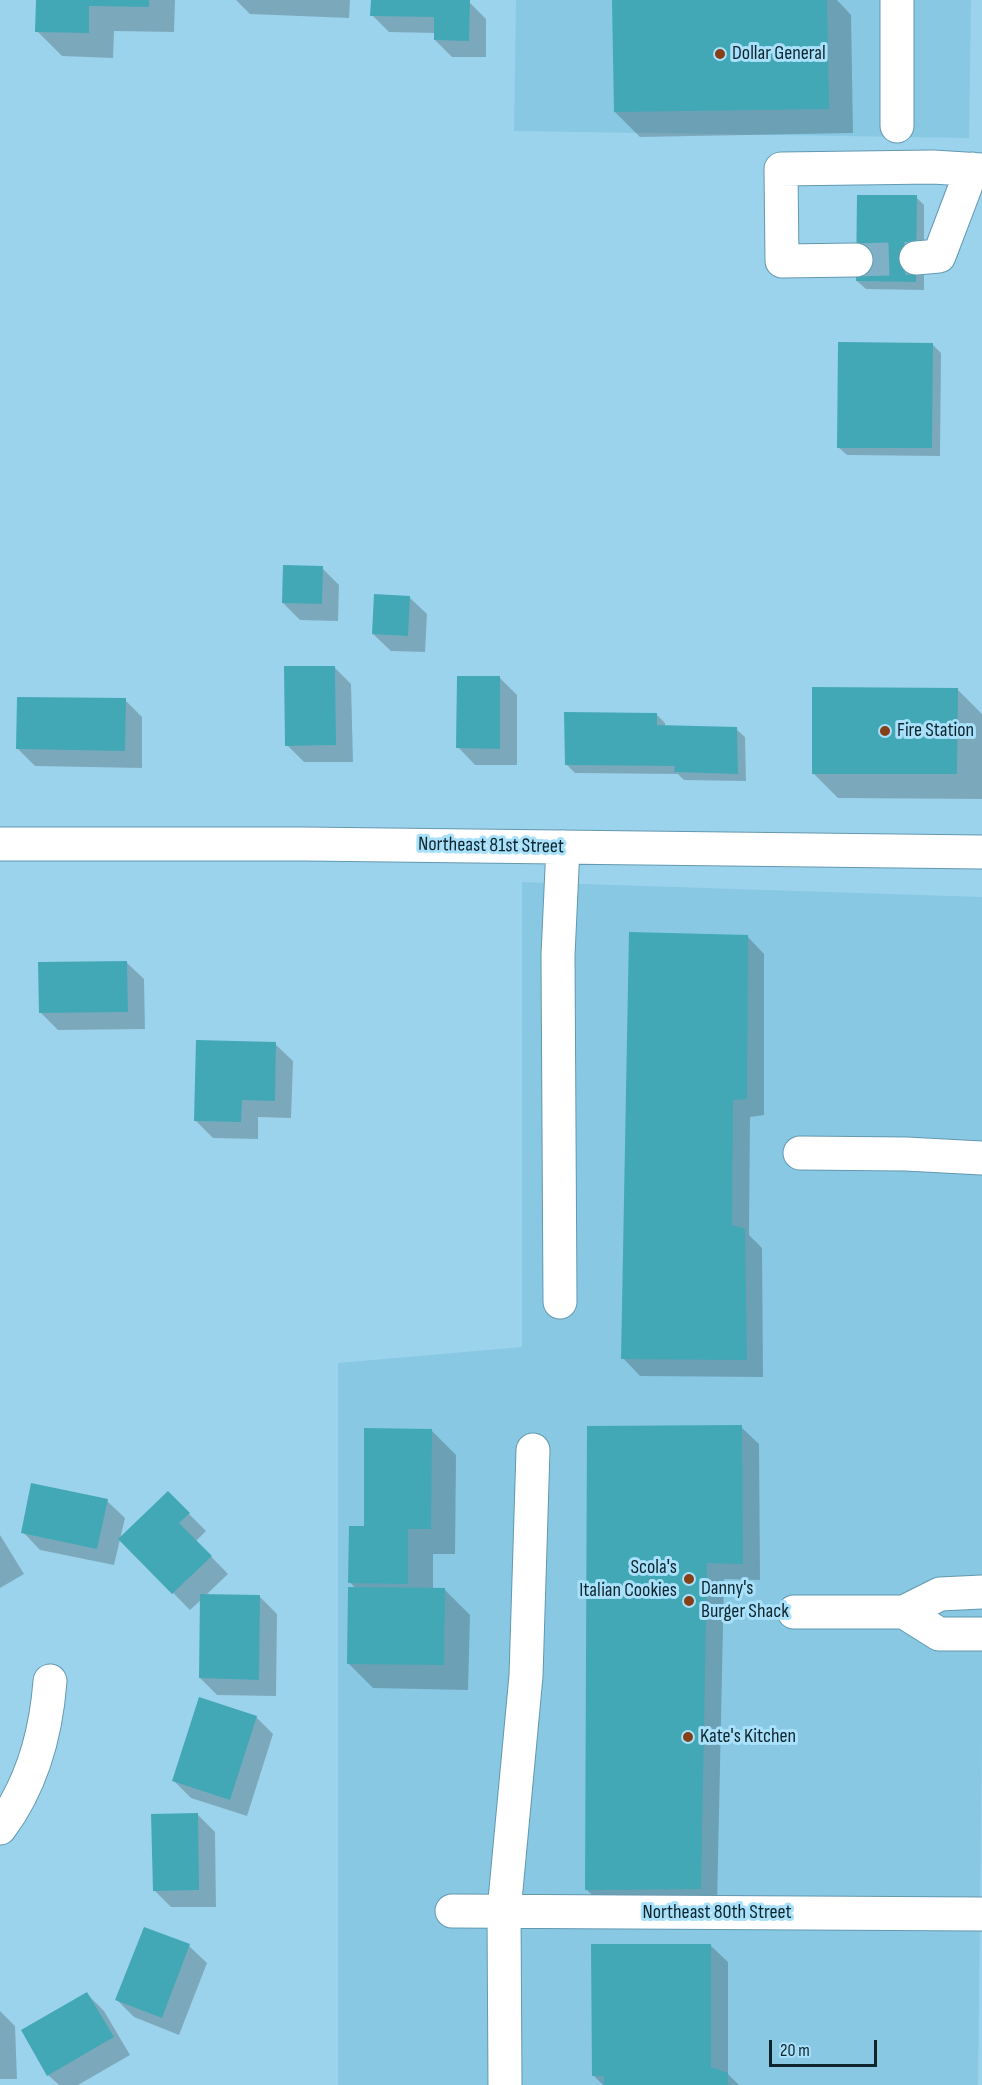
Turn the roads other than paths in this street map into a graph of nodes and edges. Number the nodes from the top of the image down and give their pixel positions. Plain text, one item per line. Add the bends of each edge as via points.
1 (897, 0) edge
2 (897, 126) dead end
3 (977, 170) edge
4 (916, 258) tunnel mouth
5 (856, 260) tunnel mouth
6 (0, 844) edge
7 (563, 847) junction
8 (982, 852) edge
9 (800, 1154) dead end
10 (982, 1158) edge
11 (560, 1302) dead end
12 (533, 1450) dead end
13 (982, 1592) edge
14 (794, 1612) dead end
15 (904, 1612) junction
16 (982, 1634) edge
17 (50, 1682) dead end
18 (0, 1828) edge
19 (452, 1911) dead end
20 (504, 1911) junction
21 (982, 1914) edge
22 (505, 2085) edge

1 - 2 street
3 - 4 street via 939,256
3 - 5 street via 781,169 782,261
6 - 7 street, Northeast 81st Street
7 - 8 street, Northeast 81st Street
7 - 11 street via 558,955
9 - 10 street
12 - 20 street via 526,1676
13 - 15 street via 940,1594
14 - 15 street
15 - 16 street via 939,1634
17 - 18 street via 35,1764
19 - 20 street, Northeast 80th Street
20 - 21 street, Northeast 80th Street
20 - 22 street

